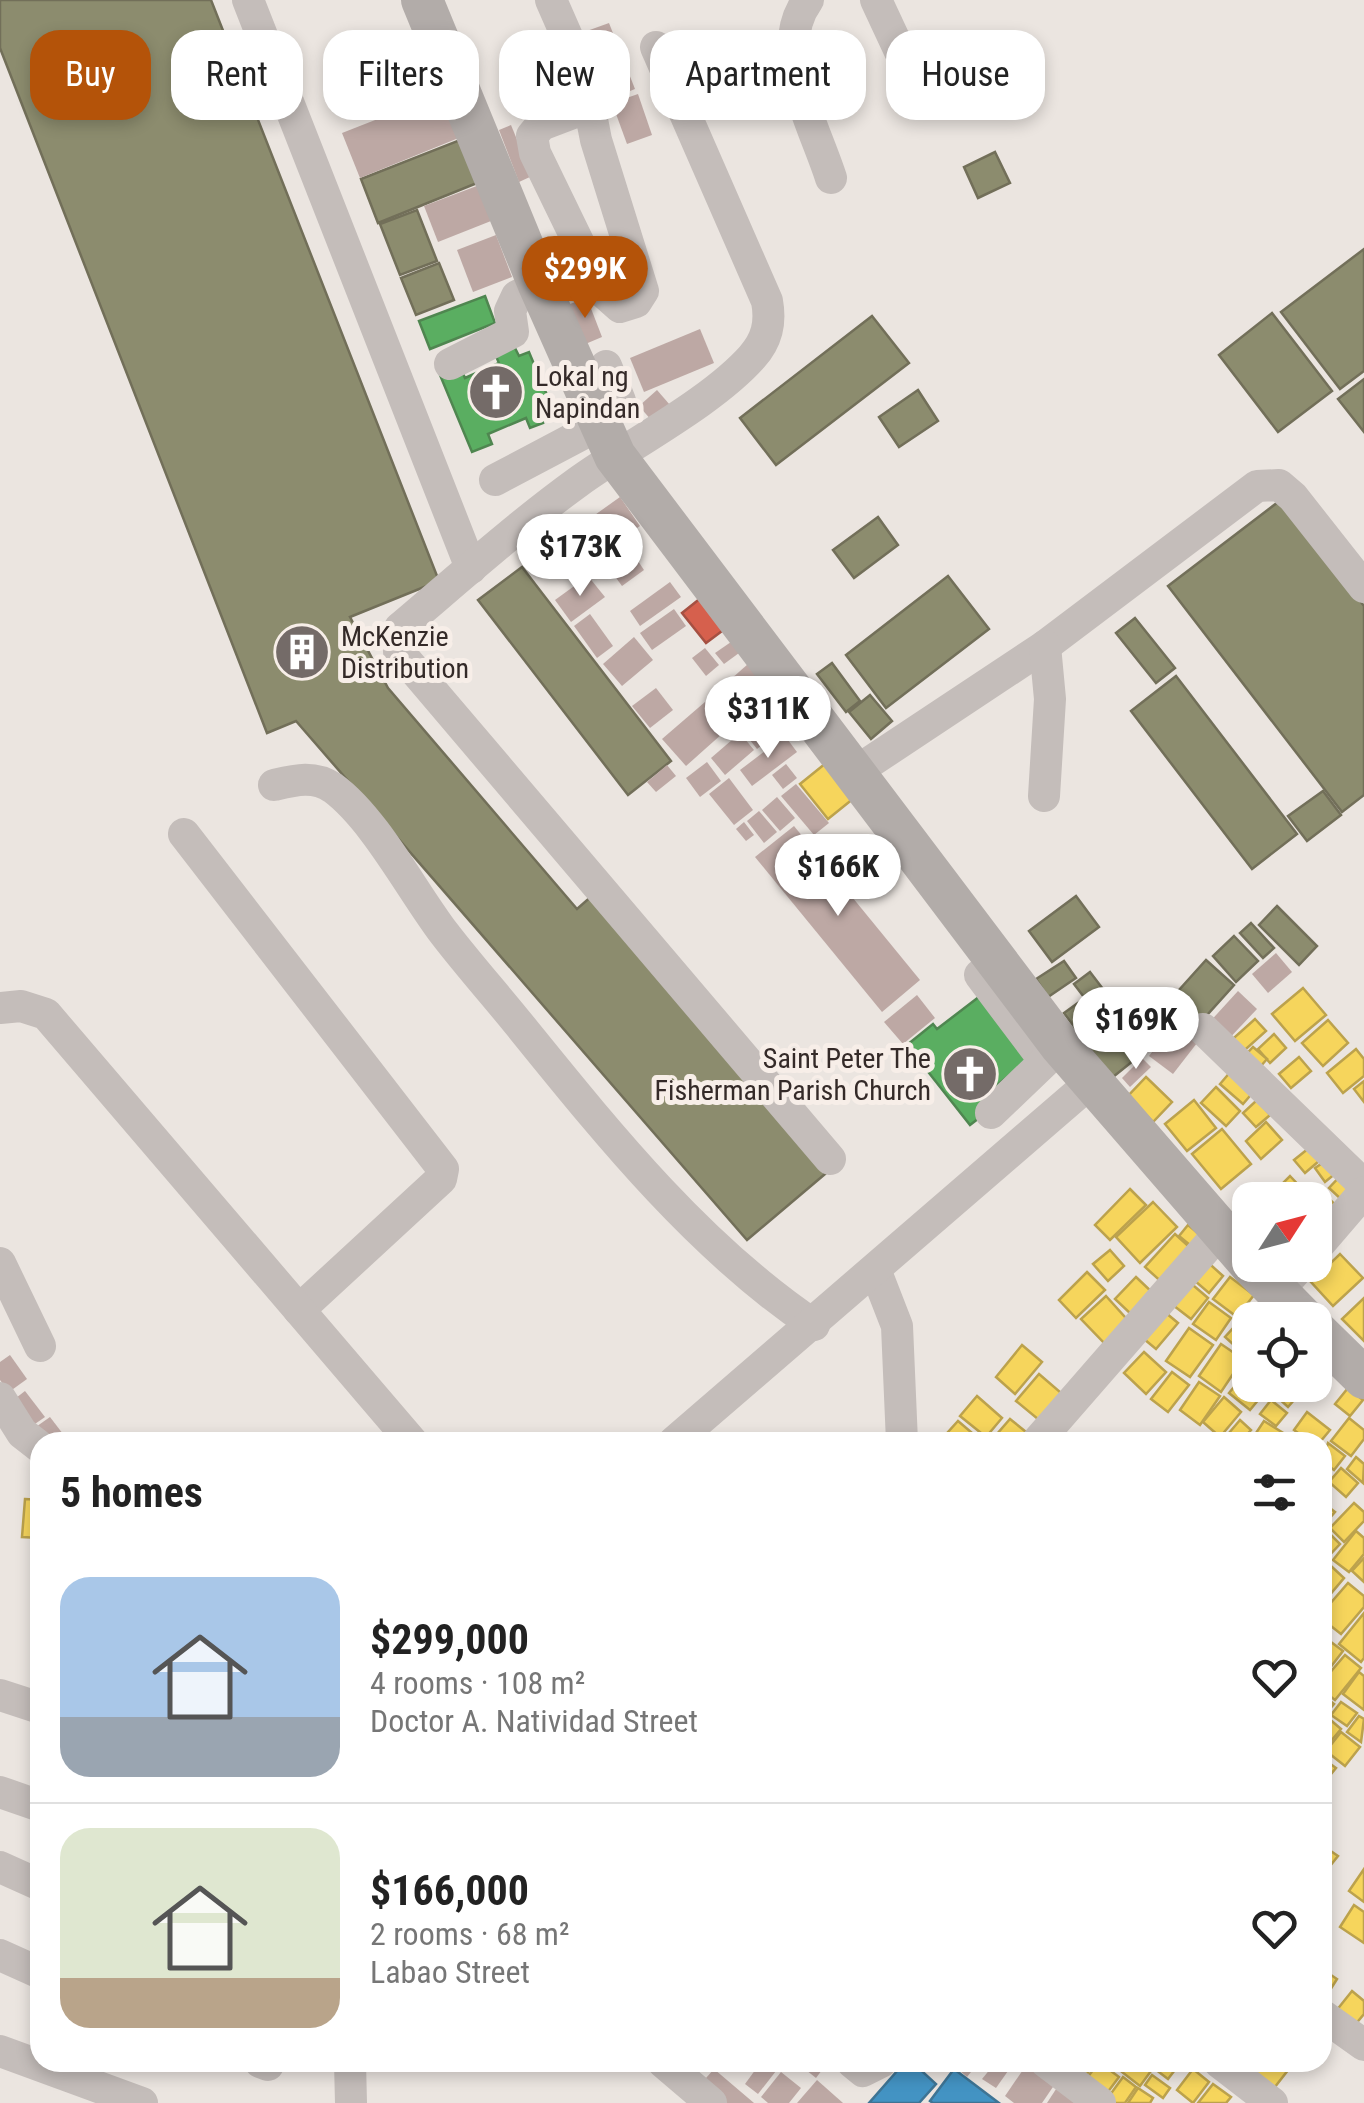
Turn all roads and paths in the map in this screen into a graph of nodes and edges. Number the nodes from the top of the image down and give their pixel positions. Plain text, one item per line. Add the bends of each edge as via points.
1 (248, 0) edge
2 (422, 0) edge
3 (551, 0) edge
4 (808, 0) edge
5 (876, 0) edge
6 (564, 30) edge
7 (890, 30) edge
8 (590, 106) joint
9 (688, 120) edge
10 (831, 178) dead end
11 (539, 285) junction
12 (450, 364) dead end
13 (606, 366) dead end
14 (604, 431) junction
15 (496, 480) dead end
16 (471, 568) junction
17 (1364, 587) edge
18 (1045, 646) junction
19 (854, 772) junction
20 (274, 785) dead end
21 (1044, 796) dead end
22 (184, 834) dead end
23 (0, 1008) edge
24 (1203, 1029) dead end
25 (1052, 1053) junction
26 (1090, 1083) junction
27 (991, 1113) dead end
28 (830, 1159) dead end
29 (1364, 1189) edge
30 (1332, 1228) edge
31 (1220, 1232) junction
32 (1232, 1242) edge
33 (0, 1264) edge
34 (876, 1272) junction
35 (299, 1310) junction
36 (814, 1324) junction
37 (40, 1346) dead end
38 (1332, 1347) edge
39 (1364, 1378) edge
40 (0, 1398) edge
41 (403, 1432) edge
42 (686, 1432) edge
43 (901, 1432) edge
44 (1047, 1432) edge
45 (21, 1444) edge
46 (0, 1695) edge
47 (30, 1705) edge
48 (0, 1792) edge
49 (30, 1802) edge
50 (0, 1868) edge
51 (30, 1881) edge
52 (0, 1955) edge
53 (30, 1968) edge
54 (1332, 2022) edge
55 (1364, 2046) edge
56 (0, 2051) edge
57 (30, 2062) edge
58 (57, 2072) edge
59 (350, 2072) edge
60 (1059, 2072) edge
61 (1231, 2072) edge
62 (677, 2082) edge
63 (142, 2103) edge
64 (351, 2103) edge
65 (711, 2103) edge
66 (1100, 2103) edge
67 (1272, 2103) edge

1 - 16 street
2 - 11 main road
3 - 6 street
4 - 10 street via 790,40
5 - 7 street
8 - 8 street via 643,291 636,302 620,306 602,290 532,136 541,125
9 - 14 street via 768,301 770,320 752,357 726,380
11 - 12 street via 517,296 510,312 513,332
11 - 14 main road
13 - 14 street via 620,401
14 - 15 street
14 - 16 street
14 - 19 main road via 778,690
16 - 28 street via 400,628 399,652
17 - 18 street via 1293,497 1269,483
18 - 19 street
18 - 21 street via 1050,699
19 - 25 main road via 979,976
20 - 36 street via 301,779 334,789 614,1142 782,1303
22 - 35 street via 443,1169 441,1179
23 - 35 street via 46,1014
24 - 29 street
25 - 26 main road
25 - 27 street
26 - 31 main road
26 - 34 street
29 - 30 street
31 - 32 main road
31 - 44 street
33 - 37 street
34 - 36 street
34 - 43 street via 896,1326
35 - 41 street
36 - 42 street
38 - 39 main road
40 - 45 street
46 - 47 street
48 - 49 street
50 - 51 street
52 - 53 street
54 - 55 street
56 - 57 street
58 - 63 street
59 - 64 street
60 - 66 street
61 - 67 street
62 - 65 street

